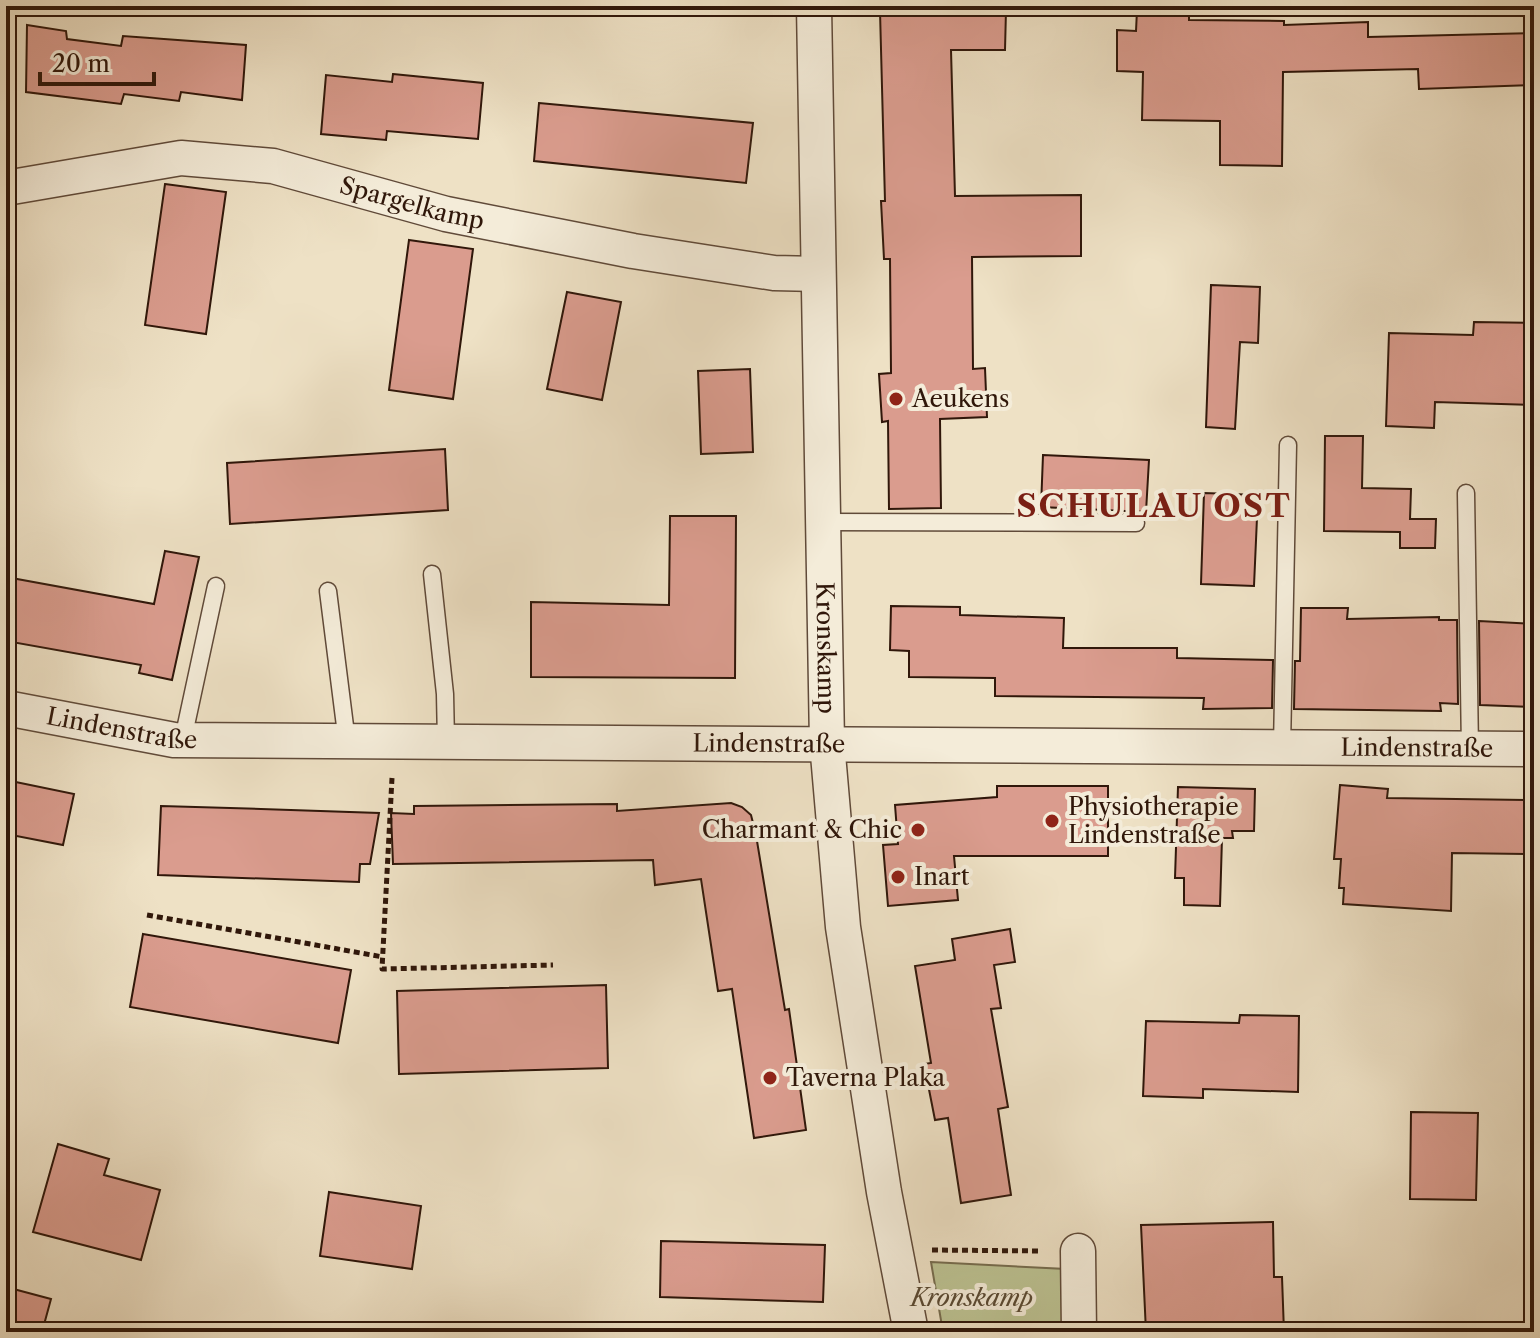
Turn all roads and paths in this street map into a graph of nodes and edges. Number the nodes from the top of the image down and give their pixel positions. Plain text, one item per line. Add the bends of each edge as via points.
1 (814, 6) edge
2 (6, 188) edge
3 (818, 274) junction
4 (1288, 445) dead end
5 (1466, 493) dead end
6 (823, 522) junction
7 (1136, 523) dead end
8 (432, 574) dead end
9 (216, 586) dead end
10 (328, 591) dead end
11 (6, 708) edge
12 (183, 739) junction
13 (347, 742) junction
14 (393, 742) junction
15 (446, 742) junction
16 (827, 743) junction
17 (1282, 747) junction
18 (1470, 749) junction
19 (1534, 749) edge
20 (147, 915) dead end
21 (383, 957) junction
22 (553, 965) dead end
23 (895, 1250) junction
24 (1078, 1251) joint
25 (911, 1332) edge
26 (1079, 1332) edge

1 - 3 street, Kronskamp
2 - 3 street, Spargelkamp via 181,158 273,166 477,220 633,251 774,273
3 - 6 street, Kronskamp
4 - 17 lane
5 - 18 lane
6 - 7 lane
6 - 16 street, Kronskamp
8 - 15 lane
9 - 12 lane
10 - 13 lane
11 - 12 street, Lindenstraße
12 - 13 street, Lindenstraße
13 - 14 street, Lindenstraße
14 - 15 street, Lindenstraße
14 - 21 path
15 - 16 street, Lindenstraße
16 - 17 street, Lindenstraße
16 - 23 street, Kronskamp via 843,927
17 - 18 street, Lindenstraße
18 - 19 street, Lindenstraße
20 - 21 path
21 - 22 path via 382,969
23 - 24 path
23 - 25 street, Kronskamp
24 - 26 street

